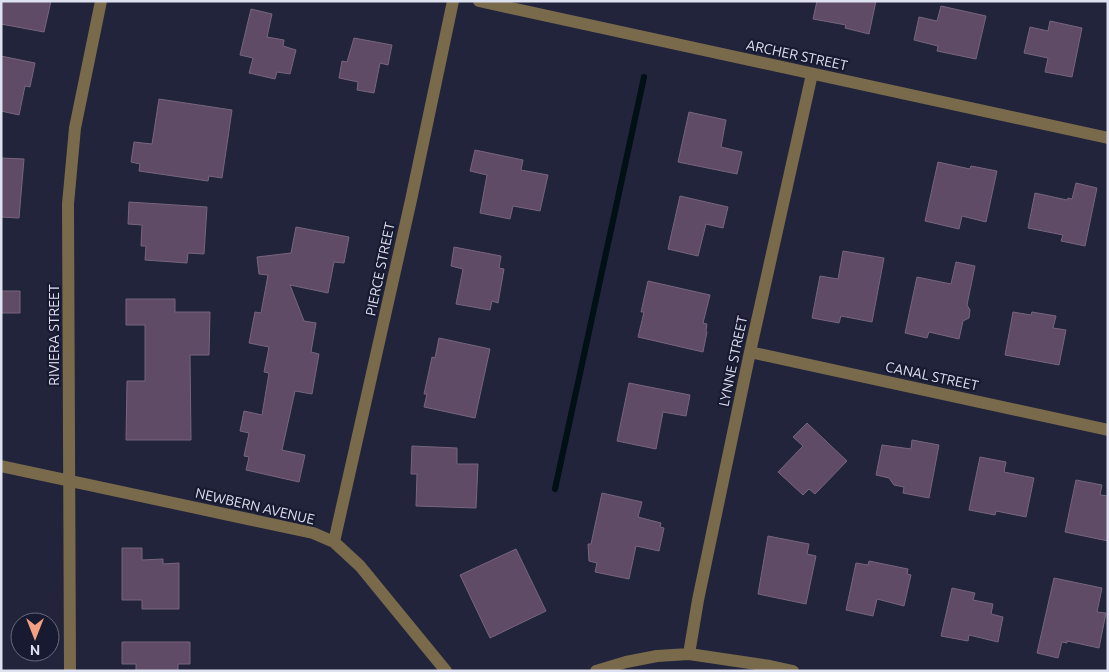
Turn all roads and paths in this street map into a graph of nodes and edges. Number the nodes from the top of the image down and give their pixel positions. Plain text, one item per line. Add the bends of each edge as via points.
1 (101, 1) edge
2 (452, 1) edge
3 (480, 1) edge
4 (812, 74) junction
5 (1108, 138) edge
6 (750, 352) junction
7 (1108, 430) edge
8 (1, 466) edge
9 (68, 480) junction
10 (334, 542) junction
11 (689, 654) junction
12 (70, 671) edge
13 (446, 671) edge
14 (596, 671) edge
15 (793, 671) edge

1 - 9 street, RIVIERA STREET via 75,128 68,204
2 - 10 street, PIERCE STREET
3 - 4 street, ARCHER STREET
4 - 5 street, ARCHER STREET
4 - 6 street, LYNNE STREET
6 - 7 street, CANAL STREET
6 - 11 street, LYNNE STREET
8 - 9 street, NEWBERN AVENUE
9 - 10 street, NEWBERN AVENUE via 313,534
9 - 12 street, RIVIERA STREET
10 - 13 street, NEWBERN AVENUE via 360,566
11 - 14 street via 657,656
11 - 15 street

